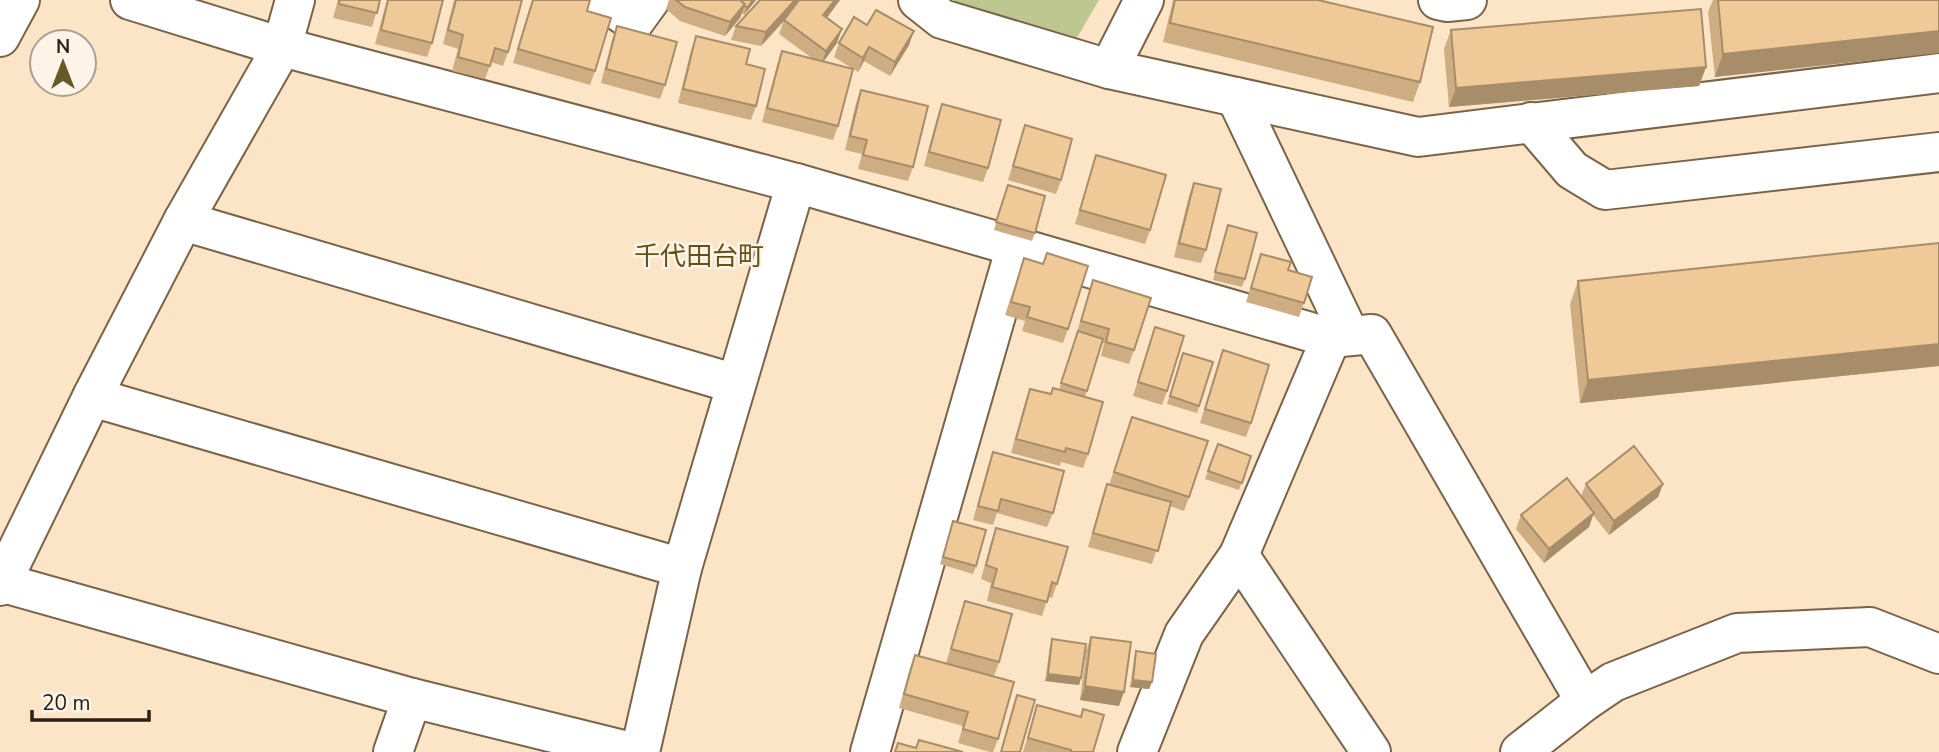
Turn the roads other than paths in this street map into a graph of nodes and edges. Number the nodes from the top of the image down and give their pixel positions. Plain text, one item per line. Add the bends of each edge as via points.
1 (20, 0) edge
2 (130, 0) edge
3 (295, 0) edge
4 (603, 0) edge
5 (650, 0) edge
6 (918, 0) edge
7 (1144, 0) edge
8 (1438, 0) edge
9 (1467, 0) edge
10 (0, 37) edge
11 (282, 47) junction
12 (1109, 69) junction
13 (1939, 73) edge
14 (1236, 97) junction
15 (1531, 122) junction
16 (1939, 152) edge
17 (796, 183) junction
18 (183, 221) junction
19 (1016, 246) junction
20 (1341, 337) junction
21 (736, 384) junction
22 (92, 397) junction
23 (1239, 555) junction
24 (682, 568) junction
25 (1, 583) edge
26 (1939, 654) edge
27 (412, 698) junction
28 (1585, 701) junction
29 (393, 752) edge
30 (631, 752) edge
31 (640, 752) edge
32 (870, 752) edge
33 (1137, 752) edge
34 (1371, 752) edge
35 (1520, 752) edge

1 - 10 street
2 - 11 street
3 - 11 street
4 - 5 street via 634,22
6 - 12 street via 943,19
7 - 12 street
8 - 9 street
11 - 17 street
11 - 18 street
12 - 14 street
13 - 15 street
14 - 15 street via 1418,137
14 - 20 street
15 - 16 street via 1572,170 1605,190
17 - 19 street
17 - 21 street
18 - 21 street
18 - 22 street
19 - 20 street
19 - 32 street
20 - 23 street
20 - 28 street via 1372,334
21 - 24 street
22 - 24 street
22 - 25 street
23 - 33 street via 1184,634
23 - 34 street
24 - 31 street
25 - 27 street
26 - 28 street via 1870,628 1737,633 1613,682
27 - 29 street
27 - 30 street
28 - 35 street

